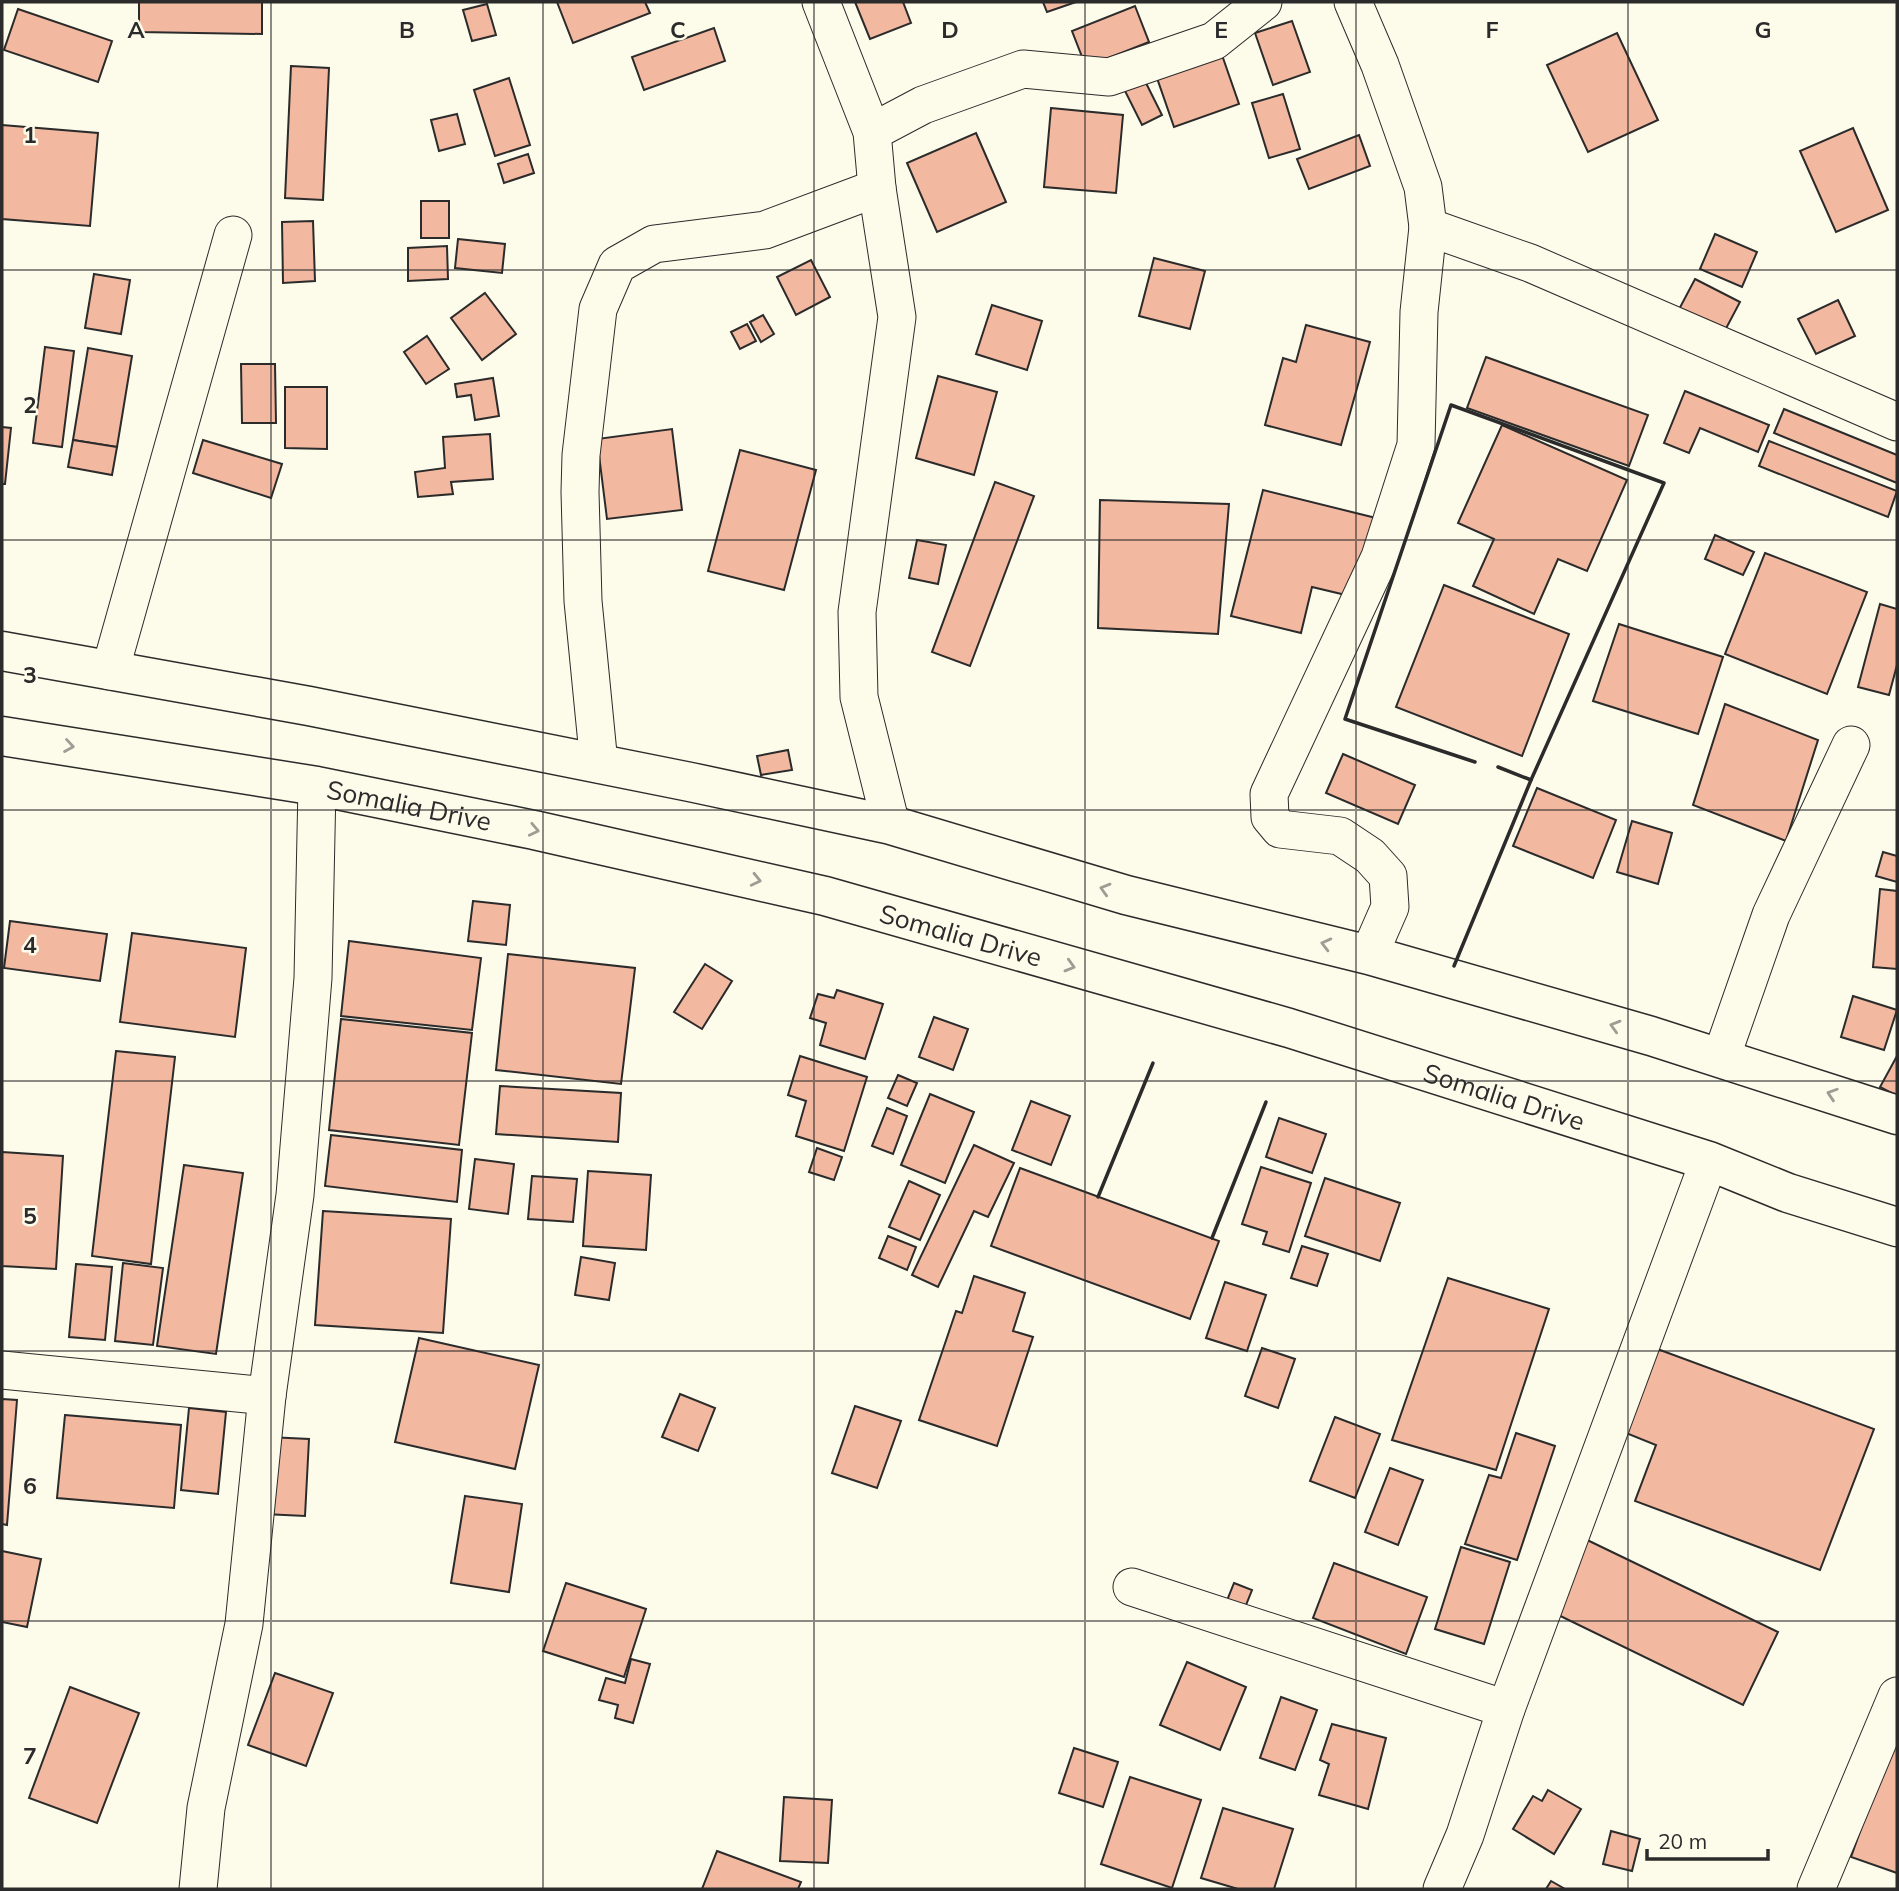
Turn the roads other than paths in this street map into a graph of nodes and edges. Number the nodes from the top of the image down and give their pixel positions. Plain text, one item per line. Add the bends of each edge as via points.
1 (821, 2) edge
2 (1263, 2) edge
3 (1353, 2) edge
4 (872, 132) junction
5 (877, 188) junction
6 (1428, 227) junction
7 (233, 235) dead end
8 (1897, 422) edge
9 (2, 650) edge
10 (110, 671) junction
11 (2, 736) edge
12 (1852, 745) dead end
13 (599, 764) junction
14 (317, 786) junction
15 (891, 825) junction
16 (1369, 955) junction
17 (1721, 1058) junction
18 (1897, 1115) edge
19 (1709, 1161) junction
20 (1897, 1227) edge
21 (2, 1370) edge
22 (267, 1396) junction
23 (1132, 1587) dead end
24 (1897, 1696) edge
25 (1506, 1709) junction
26 (198, 1889) edge
27 (1442, 1889) edge
28 (1816, 1889) edge

1 - 4 street
2 - 4 street via 1214,41 1109,77 1023,69 923,105
3 - 6 street via 1423,187
4 - 5 street
5 - 13 street via 765,230 654,244 617,265 598,309 580,480 583,601
5 - 15 street via 897,317 857,612 859,696
6 - 8 street via 1530,263
6 - 16 street via 1419,312 1416,445 1380,557 1269,794 1269,817 1280,829 1340,836 1370,856 1388,876 1390,908
7 - 10 street
9 - 10 main road
10 - 13 main road
11 -> 14 main road, Somalia Drive
12 - 17 street via 1771,915
13 - 15 main road
14 -> 19 main road, Somalia Drive via 825,896 1289,1027
14 - 22 street via 313,978 295,1195
16 -> 15 main road via 1126,895
17 -> 16 main road
18 -> 17 main road
19 - 20 main road, Somalia Drive via 1788,1193
19 - 25 street
21 - 22 street
22 - 26 street via 244,1624 206,1808
23 - 25 street
24 - 28 street
25 - 27 street via 1465,1835

